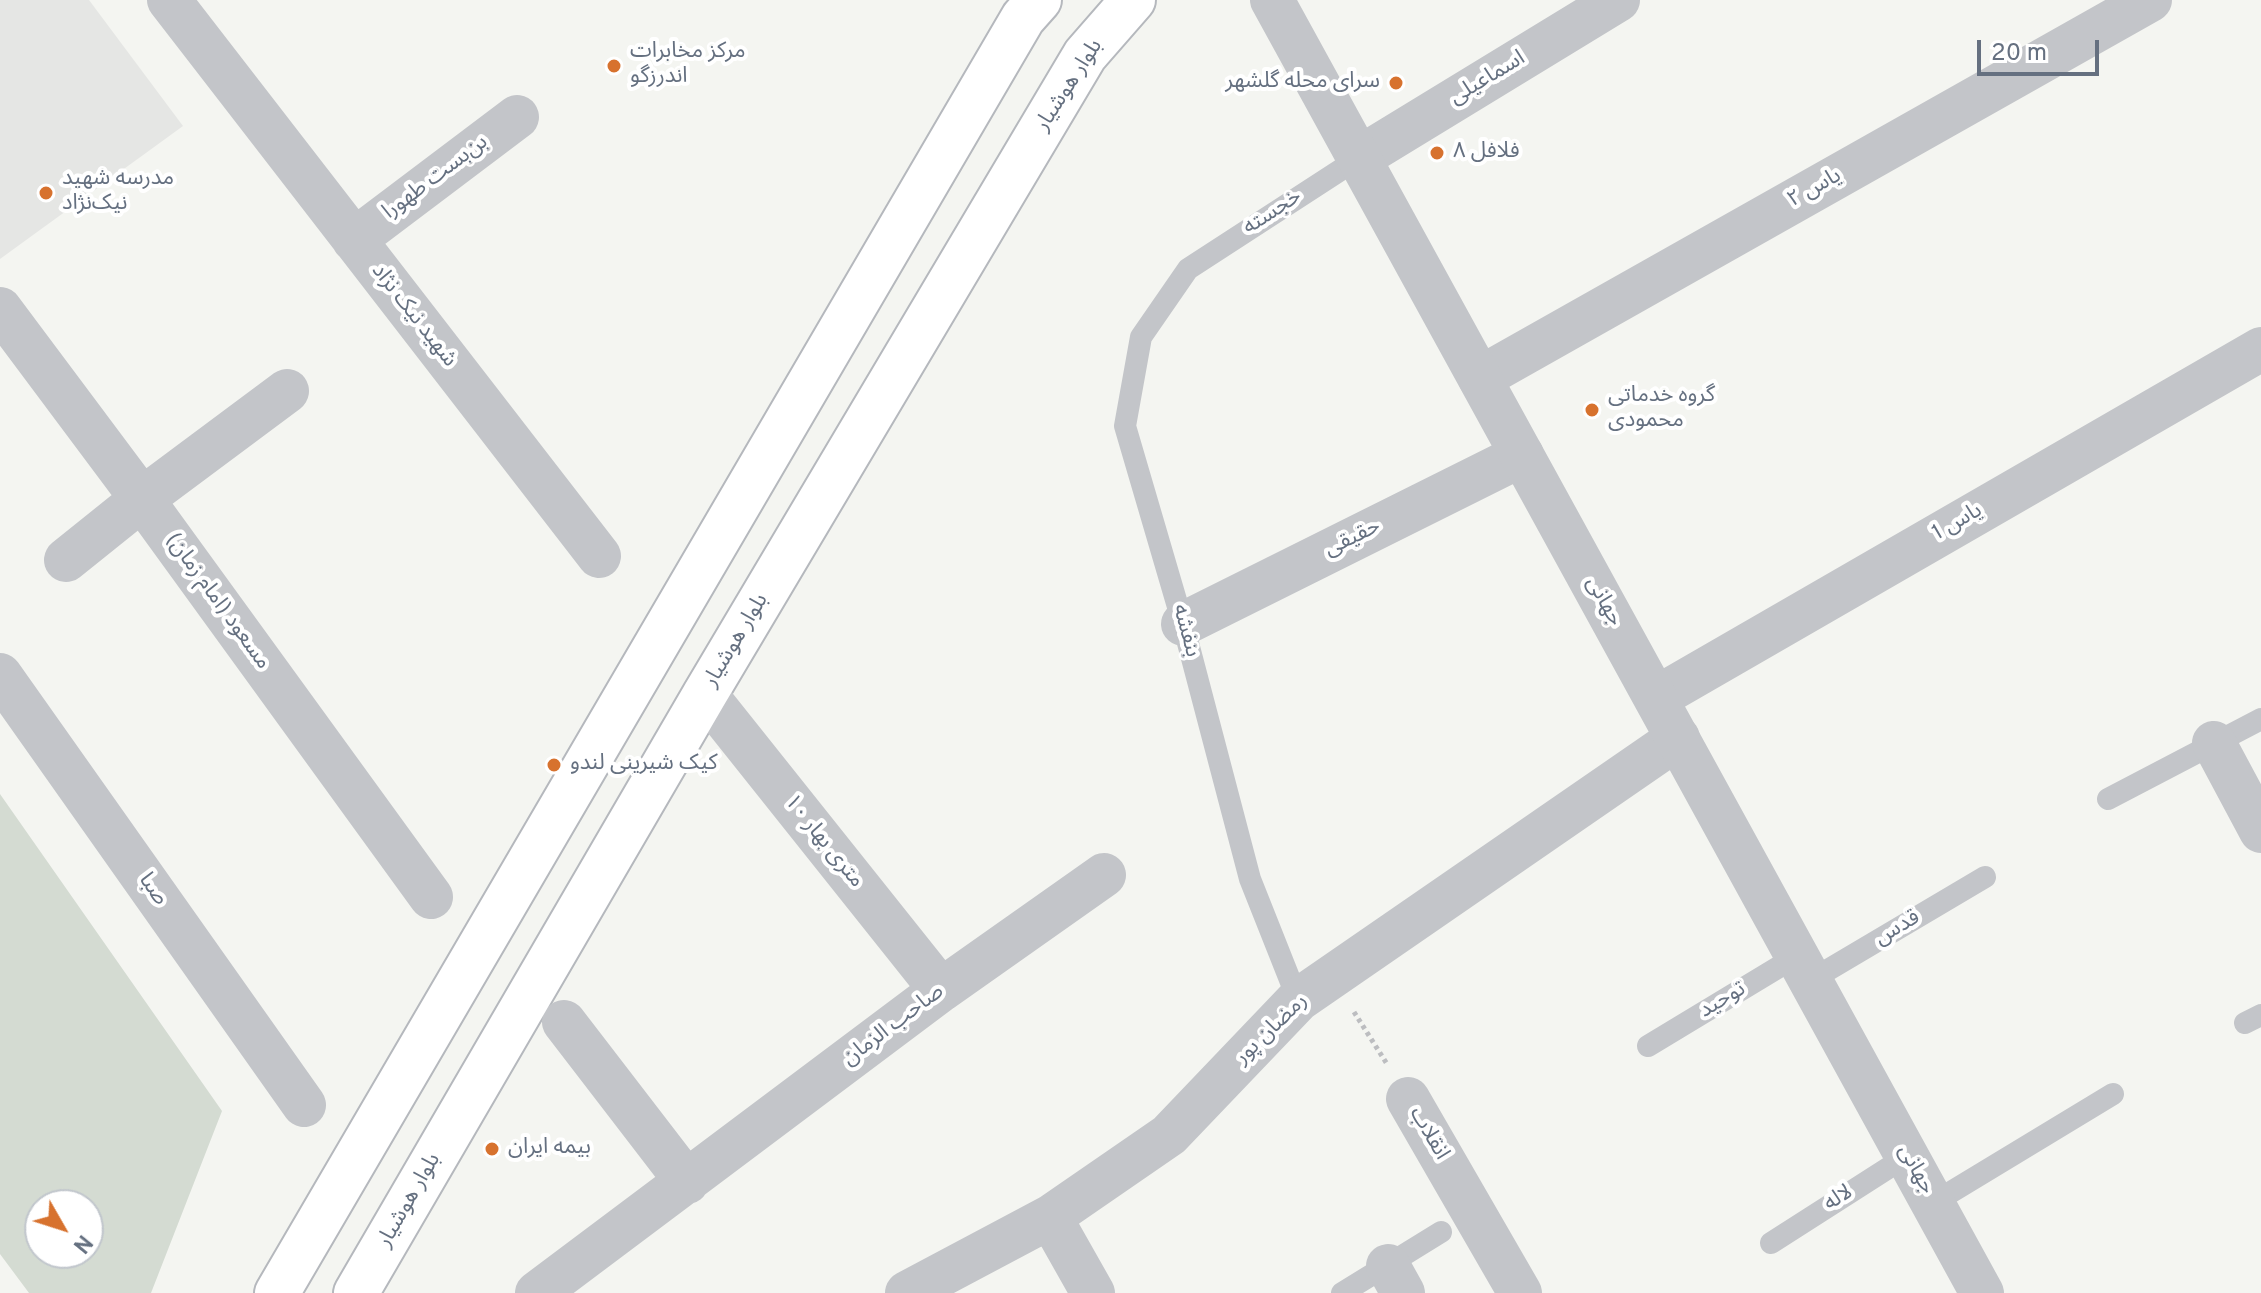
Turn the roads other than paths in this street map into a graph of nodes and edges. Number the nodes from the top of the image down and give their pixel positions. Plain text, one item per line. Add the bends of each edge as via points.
1 (169, 0) edge
2 (1039, 0) edge
3 (1133, 0) edge
4 (1272, 0) edge
5 (1618, 0) edge
6 (2150, 0) edge
7 (517, 117) dead end
8 (1359, 158) junction
9 (354, 240) junction
10 (1188, 269) joint
11 (0, 309) edge
12 (2261, 349) edge
13 (1480, 378) junction
14 (287, 391) dead end
15 (1522, 455) junction
16 (744, 495) junction
17 (142, 499) junction
18 (800, 536) junction
19 (599, 556) dead end
20 (66, 560) dead end
21 (669, 623) junction
22 (1183, 624) junction
23 (0, 675) edge
24 (717, 676) junction
25 (1656, 698) junction
26 (2261, 719) edge
27 (1678, 738) junction
28 (2214, 743) junction
29 (2108, 799) dead end
30 (2261, 831) edge
31 (1104, 875) dead end
32 (1985, 877) dead end
33 (431, 897) dead end
34 (1804, 968) junction
35 (1315, 989) junction
36 (941, 990) junction
37 (564, 1022) dead end
38 (1648, 1046) dead end
39 (2113, 1094) dead end
40 (1408, 1099) road end
41 (304, 1105) dead end
42 (1907, 1156) junction
43 (687, 1182) junction
44 (1933, 1203) junction
45 (1050, 1217) junction
46 (1441, 1232) dead end
47 (1771, 1243) dead end
48 (1395, 1280) edge
49 (277, 1293) edge
50 (356, 1293) edge
51 (537, 1293) edge
52 (907, 1293) edge
53 (1093, 1293) edge
54 (1342, 1293) edge
55 (1520, 1293) edge
56 (1982, 1293) edge

1 - 9 street, شهید نیک نژاد
2 - 16 main road via 1023,18
3 - 18 main road, بلوار هوشیار via 1085,55
4 - 8 street, جهانی
5 - 8 street, اسماعیلی
6 - 13 street, یاس ۲
7 - 9 street, بن‌بست طهورا
8 - 10 lane, خجسته
8 - 13 street, جهانی
9 - 19 street, شهید نیک نژاد
10 - 22 lane, بنفشه via 1141,337 1125,426
11 - 17 street, مسعود (امام زمان)
12 - 25 street, یاس 1
13 - 15 street, جهانی
14 - 17 street
15 - 22 street, حقیقی
15 - 25 street, جهانی
16 - 18 main road via 763,528
16 - 21 main road
17 - 20 street
17 - 33 street, مسعود (امام زمان)
18 - 24 main road, بلوار هوشیار
21 - 24 main road via 705,621 716,632
21 - 49 main road
22 - 35 lane, بنفشه via 1250,879
23 - 41 street, صبا
24 - 36 street, ۱۰ متری بهار
24 - 50 main road, بلوار هوشیار
25 - 27 street, جهانی
26 - 28 lane
27 - 34 street, جهانی
27 - 35 street, رمضان پور
28 - 29 lane
28 - 30 street
31 - 36 street, صاحب الزمان
32 - 34 lane, قدس
34 - 38 lane, توحید
34 - 42 street, جهانی
35 - 45 street, رمضان پور via 1169,1135
36 - 43 street, صاحب الزمان
37 - 43 street
39 - 44 lane, جهانی
40 - 55 street, انقلاب
42 - 44 street, جهانی
42 - 47 lane, لاله
43 - 51 street, صاحب الزمان
44 - 56 street, جهانی
45 - 52 street, رمضان پور
45 - 53 street
46 - 48 lane
48 - 54 lane

